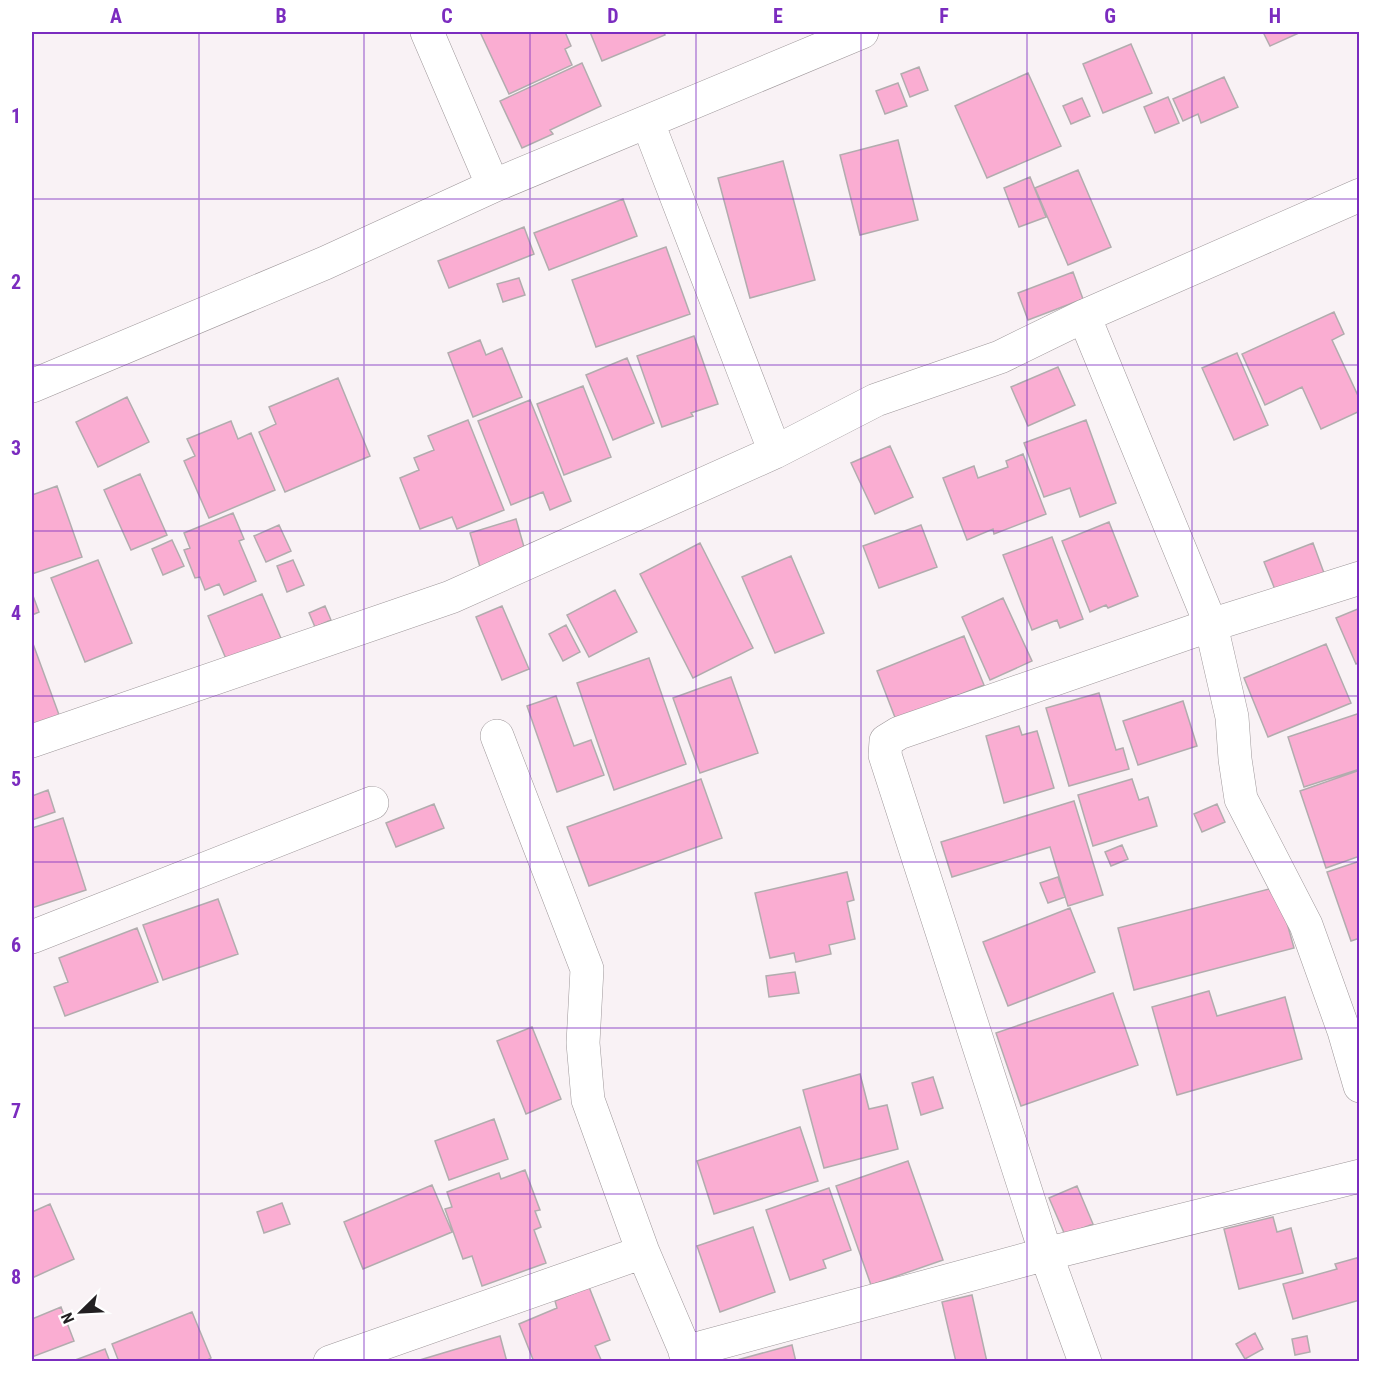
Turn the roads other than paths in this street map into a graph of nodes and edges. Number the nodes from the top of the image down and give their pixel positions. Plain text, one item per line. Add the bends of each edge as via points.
1 (427, 32) edge
2 (862, 32) edge
3 (648, 123) junction
4 (494, 186) junction
5 (1359, 195) edge
6 (1084, 316) junction
7 (32, 386) edge
8 (775, 453) junction
9 (1359, 578) edge
10 (1211, 625) junction
11 (497, 736) dead end
12 (32, 741) edge
13 (372, 803) dead end
14 (32, 937) edge
15 (1359, 1086) edge
16 (1359, 1176) edge
17 (643, 1252) junction
18 (1046, 1254) junction
19 (688, 1357) edge
20 (330, 1362) edge
21 (1085, 1362) edge

1 - 4 street
2 - 3 street
3 - 4 street
3 - 8 street
4 - 7 street via 325,263
5 - 6 street
6 - 8 street via 1000,357 876,400
6 - 10 street
8 - 12 street via 451,597
9 - 10 street
10 - 15 street via 1233,717 1241,799 1306,924 1338,1011
10 - 18 street via 899,733 886,741 885,755
11 - 17 street via 587,969 583,1043 588,1100
13 - 14 street
16 - 18 street
17 - 19 street
17 - 20 street
18 - 19 street
18 - 21 street

